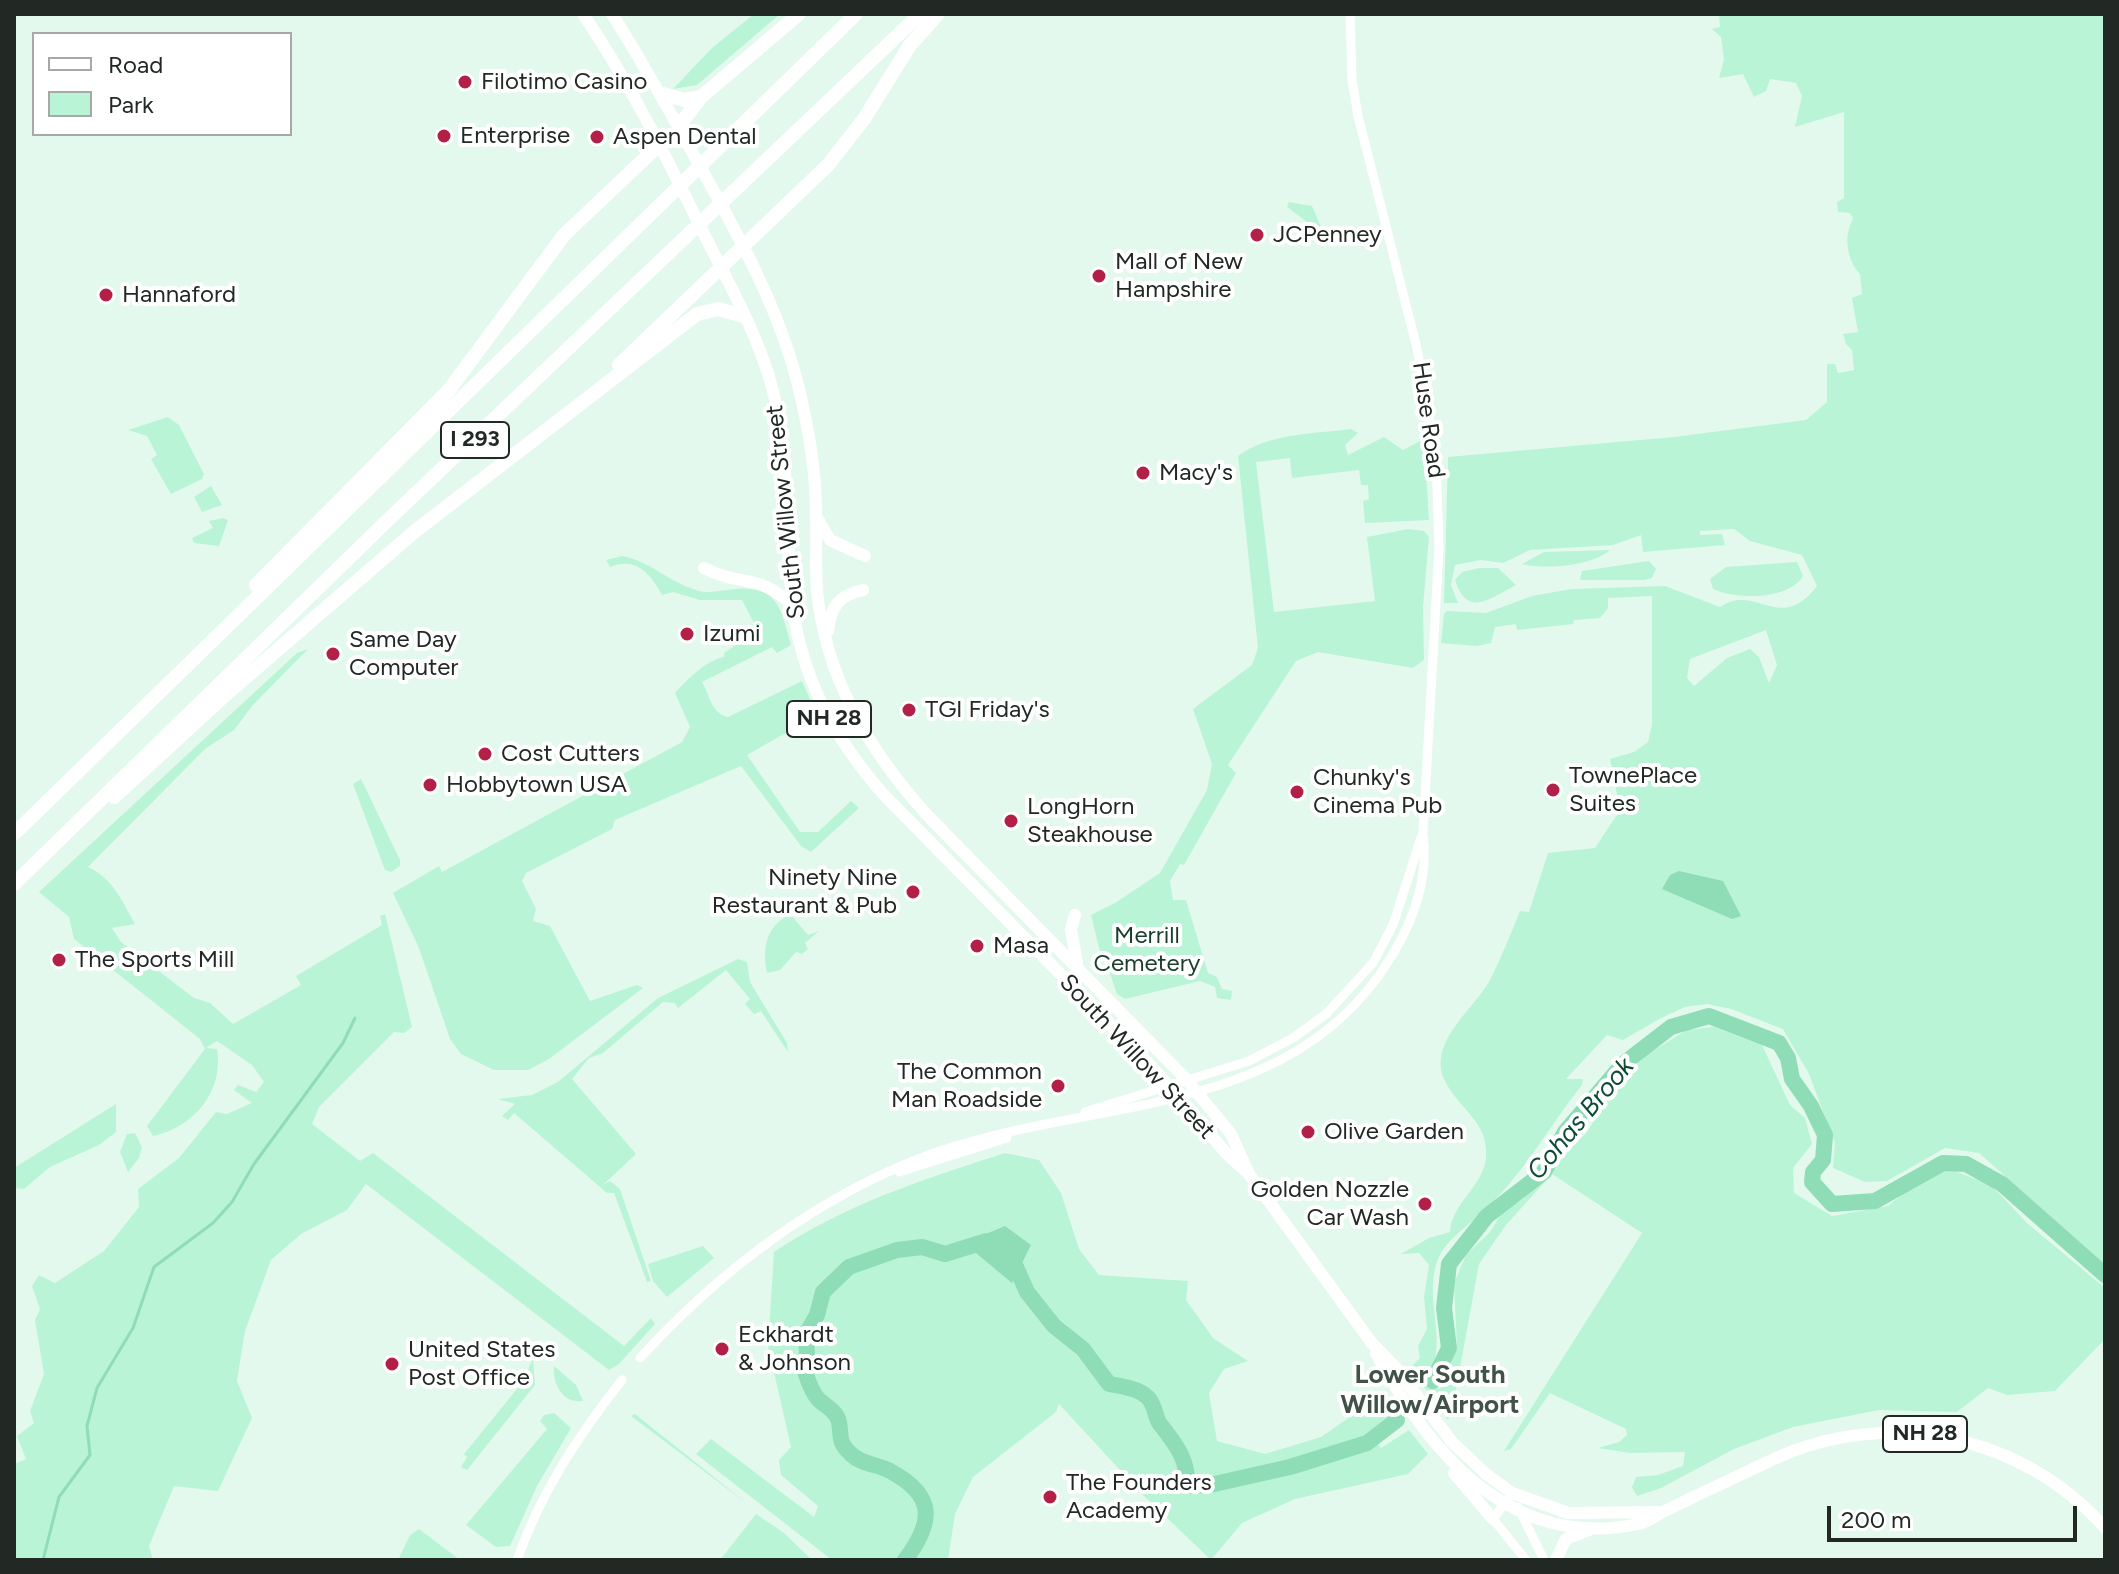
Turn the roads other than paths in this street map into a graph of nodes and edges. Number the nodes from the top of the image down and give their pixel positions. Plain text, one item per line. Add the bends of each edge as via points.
1 (583, 14) edge
2 (612, 14) edge
3 (799, 14) edge
4 (856, 14) edge
5 (920, 14) edge
6 (938, 14) edge
7 (1350, 14) edge
8 (663, 94) junction
9 (701, 97) junction
10 (679, 126) junction
11 (660, 144) junction
12 (744, 248) junction
13 (722, 270) junction
14 (744, 316) junction
15 (553, 424) junction
16 (816, 512) junction
17 (865, 556) dead end
18 (704, 568) dead end
19 (863, 590) dead end
20 (793, 606) junction
21 (827, 642) junction
22 (162, 689) junction
23 (1423, 833) junction
24 (14, 834) edge
25 (51, 848) junction
26 (14, 884) edge
27 (1075, 915) dead end
28 (1078, 969) junction
29 (1186, 1079) junction
30 (1168, 1084) junction
31 (1196, 1091) junction
32 (1179, 1096) junction
33 (1056, 1123) junction
34 (1249, 1174) junction
35 (1371, 1342) junction
36 (640, 1358) dead end
37 (622, 1380) dead end
38 (1441, 1449) junction
39 (1512, 1493) junction
40 (1503, 1505) junction
41 (1520, 1512) junction
42 (1662, 1512) junction
43 (1493, 1519) junction
44 (1596, 1528) junction
45 (2105, 1528) edge
46 (517, 1560) edge
47 (1526, 1560) edge
48 (1544, 1560) edge
49 (1556, 1560) edge

1 - 11 main road, South Willow Street / NH 28
2 - 8 main road, South Willow Street / NH 28
3 - 9 highway
4 - 22 highway, I 293
5 - 25 highway, I 293
6 - 12 highway via 910,45 847,144
7 - 23 street, Huse Road via 1358,116 1419,357 1436,455 1439,548
8 - 9 highway via 684,100
8 - 10 main road, South Willow Street / NH 28
9 - 10 highway
10 - 11 main road
10 - 12 main road, South Willow Street / NH 28
11 - 13 main road, South Willow Street / NH 28
11 - 22 highway via 558,242 449,390 225,616
12 - 13 highway
12 - 16 main road, South Willow Street / NH 28 via 780,327 797,382 813,459
13 - 14 main road, South Willow Street / NH 28
13 - 15 highway
14 - 15 highway via 725,309 697,314
14 - 20 main road, South Willow Street / NH 28 via 762,353 778,413
15 - 25 highway via 393,550 101,810
16 - 17 main road via 827,537
16 - 21 main road, South Willow Street / NH 28 via 817,590
18 - 20 main road via 770,586
19 - 21 main road via 844,595 835,604
20 - 30 main road, South Willow Street / NH 28 via 811,680 851,756
21 - 28 main road, South Willow Street / NH 28 via 850,708 889,770
22 - 24 highway, I 293
23 - 29 street, Huse Road via 1393,925 1373,963 1337,1003 1293,1038 1249,1061
23 - 31 street, Huse Road via 1425,867 1413,915 1371,987 1332,1028 1292,1056 1240,1080
25 - 26 highway, I 293
27 - 28 main road via 1071,928
28 - 29 main road, South Willow Street / NH 28
29 - 30 street, Huse Road
29 - 31 main road, South Willow Street / NH 28
30 - 32 main road, South Willow Street / NH 28
30 - 33 street, Huse Road
31 - 32 street, Huse Road
31 - 34 main road, South Willow Street / NH 28 via 1237,1142
32 - 33 street, Huse Road
32 - 34 main road, South Willow Street / NH 28
33 - 36 street via 922,1157 809,1215 689,1306
34 - 35 main road, South Willow Street / NH 28
35 - 38 main road, South Willow Street / NH 28 via 1385,1371
35 - 39 main road, South Willow Street / NH 28 via 1452,1442
37 - 46 street via 573,1444
38 - 40 main road, South Willow Street / NH 28
38 - 43 main road
39 - 40 street
39 - 41 street
39 - 42 main road, South Willow Street / NH 28 via 1568,1513
40 - 41 main road, South Willow Street / NH 28
40 - 43 street
41 - 44 main road, South Willow Street / NH 28
41 - 48 street
42 - 44 main road, South Willow Street / NH 28 via 1638,1524
42 - 45 main road, South Willow Street / NH 28 via 1815,1443 1911,1432 1969,1442 2024,1464 2071,1495
43 - 47 street
44 - 49 main road via 1566,1539

